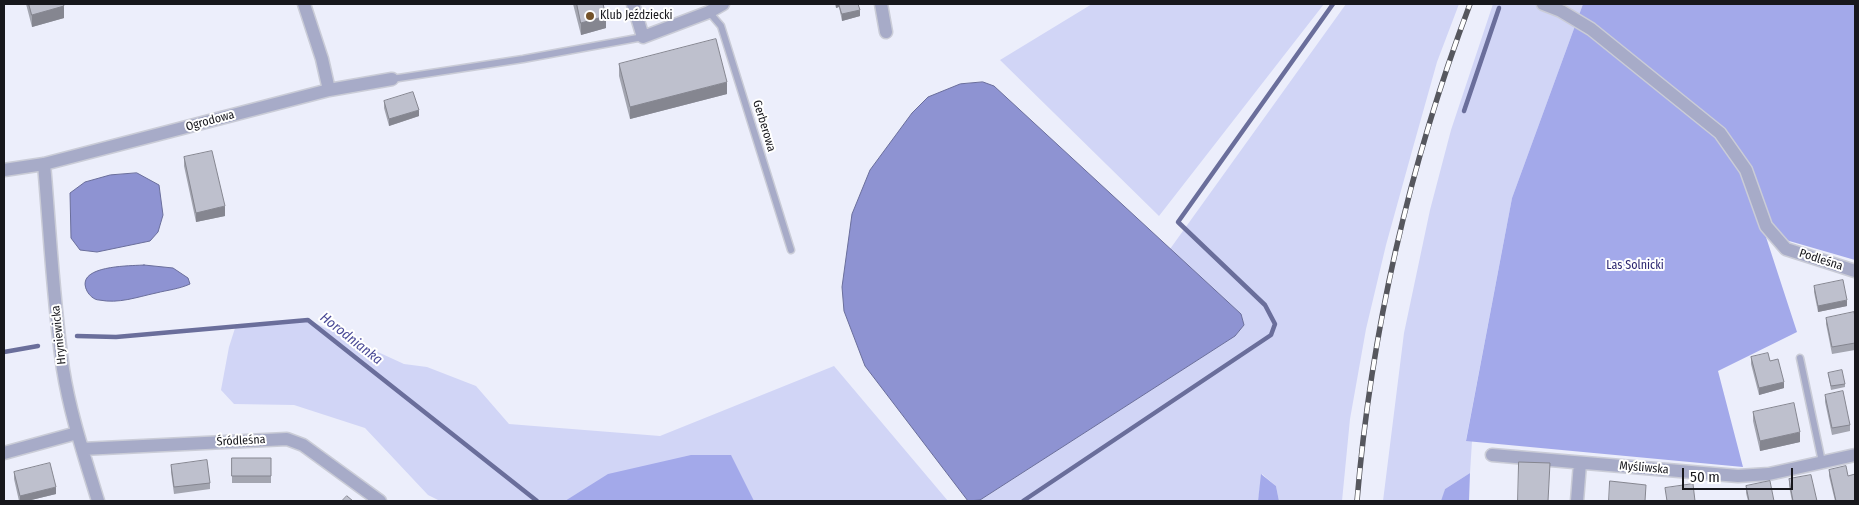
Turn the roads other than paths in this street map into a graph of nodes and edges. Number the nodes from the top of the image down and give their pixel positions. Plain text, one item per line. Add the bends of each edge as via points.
1 (304, 4) edge
2 (633, 4) edge
3 (723, 4) edge
4 (881, 4) edge
5 (1544, 4) edge
6 (709, 12) junction
7 (886, 32) dead end
8 (643, 37) junction
9 (392, 79) joint
10 (329, 90) junction
11 (44, 164) junction
12 (4, 170) edge
13 (791, 250) dead end
14 (1855, 271) edge
15 (1800, 358) dead end
16 (77, 433) junction
17 (82, 449) junction
18 (4, 453) edge
19 (1492, 454) dead end
20 (1855, 455) edge
21 (1822, 462) junction
22 (1580, 463) junction
23 (98, 501) edge
24 (380, 501) edge
25 (1577, 501) edge

1 - 10 street
2 - 8 street
3 - 6 street
4 - 7 street
5 - 14 street, Podleśna via 1590,29 1720,133 1746,170 1766,226 1786,249
6 - 8 street
6 - 13 lane, Gerberowa via 721,26
8 - 9 lane
9 - 10 street, Ogrodowa
10 - 11 street, Ogrodowa
11 - 12 street, Ogrodowa
11 - 16 street, Hryniewicka via 63,370
15 - 21 lane
16 - 17 street, Hryniewicka
16 - 18 street
17 - 23 street, Hryniewicka
17 - 24 street, Śródleśna via 286,439 303,445
19 - 22 street, Myśliwska
20 - 21 street, Myśliwska
21 - 22 street, Myśliwska via 1769,474 1738,476
22 - 25 street

